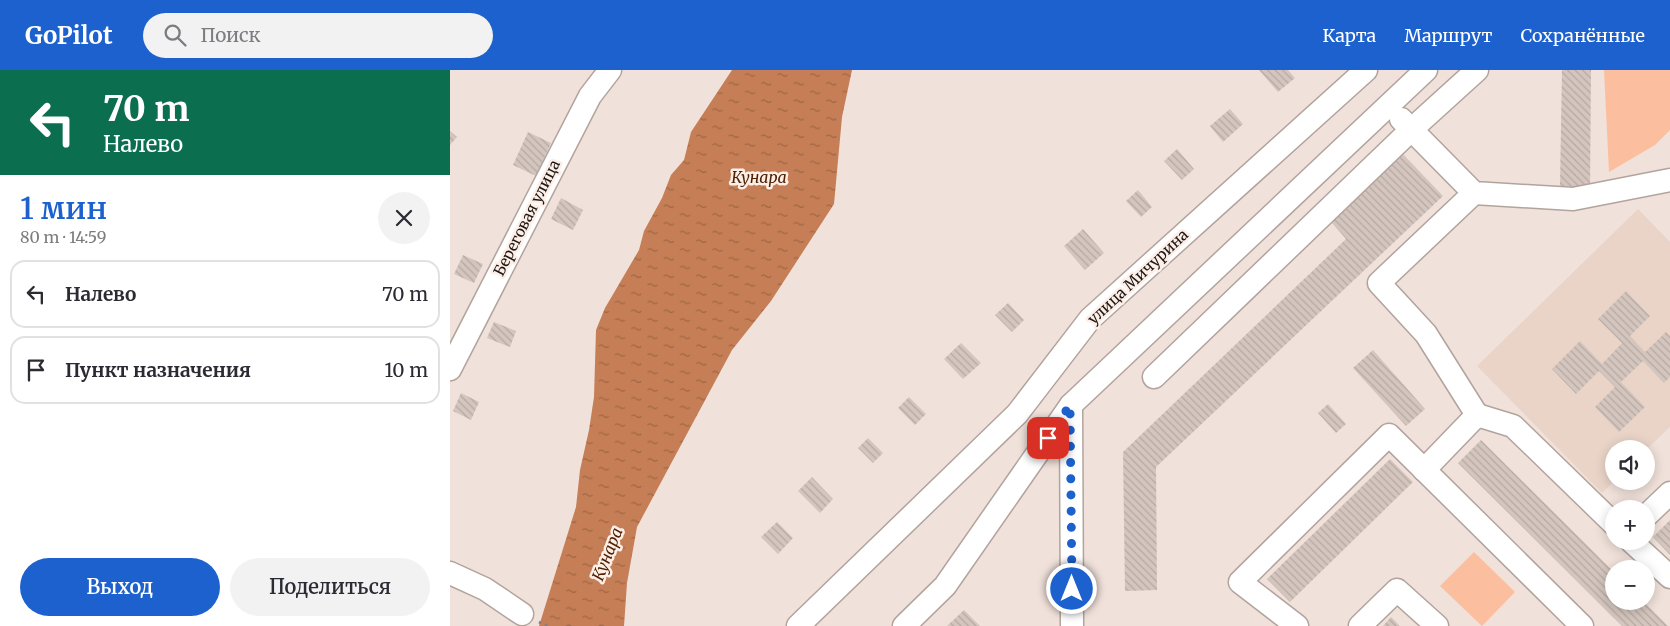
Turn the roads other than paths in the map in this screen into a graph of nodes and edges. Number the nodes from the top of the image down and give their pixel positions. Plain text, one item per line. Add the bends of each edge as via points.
1 (610, 70) edge
2 (1366, 70) edge
3 (1426, 70) edge
4 (1477, 70) edge
5 (1388, 106) junction
6 (1412, 129) junction
7 (1670, 180) edge
8 (1474, 193) junction
9 (450, 370) edge
10 (1154, 377) dead end
11 (1070, 405) junction
12 (1477, 415) junction
13 (1424, 470) junction
14 (1670, 493) edge
15 (1655, 507) edge
16 (1605, 515) edge
17 (1641, 550) edge
18 (450, 573) edge
19 (1670, 576) edge
20 (522, 614) dead end
21 (1272, 619) edge
22 (798, 626) edge
23 (904, 626) edge
24 (1072, 626) edge
25 (1297, 626) edge
26 (1360, 626) edge
27 (1437, 626) edge
28 (1582, 626) edge

1 - 9 street, Береговая улица via 590,96
2 - 22 street, улица Мичурина via 1090,319 1016,414
3 - 5 street
4 - 6 street
5 - 6 street
5 - 11 street
6 - 8 street
6 - 10 street
7 - 8 street via 1574,199
8 - 12 street via 1379,283 1426,334
11 - 23 street via 945,586
11 - 24 street
12 - 13 street
12 - 16 street via 1513,426
13 - 21 street via 1389,435 1240,582
13 - 28 street
14 - 15 street
17 - 19 street
18 - 20 street via 485,589
21 - 25 street
26 - 27 street via 1397,590

